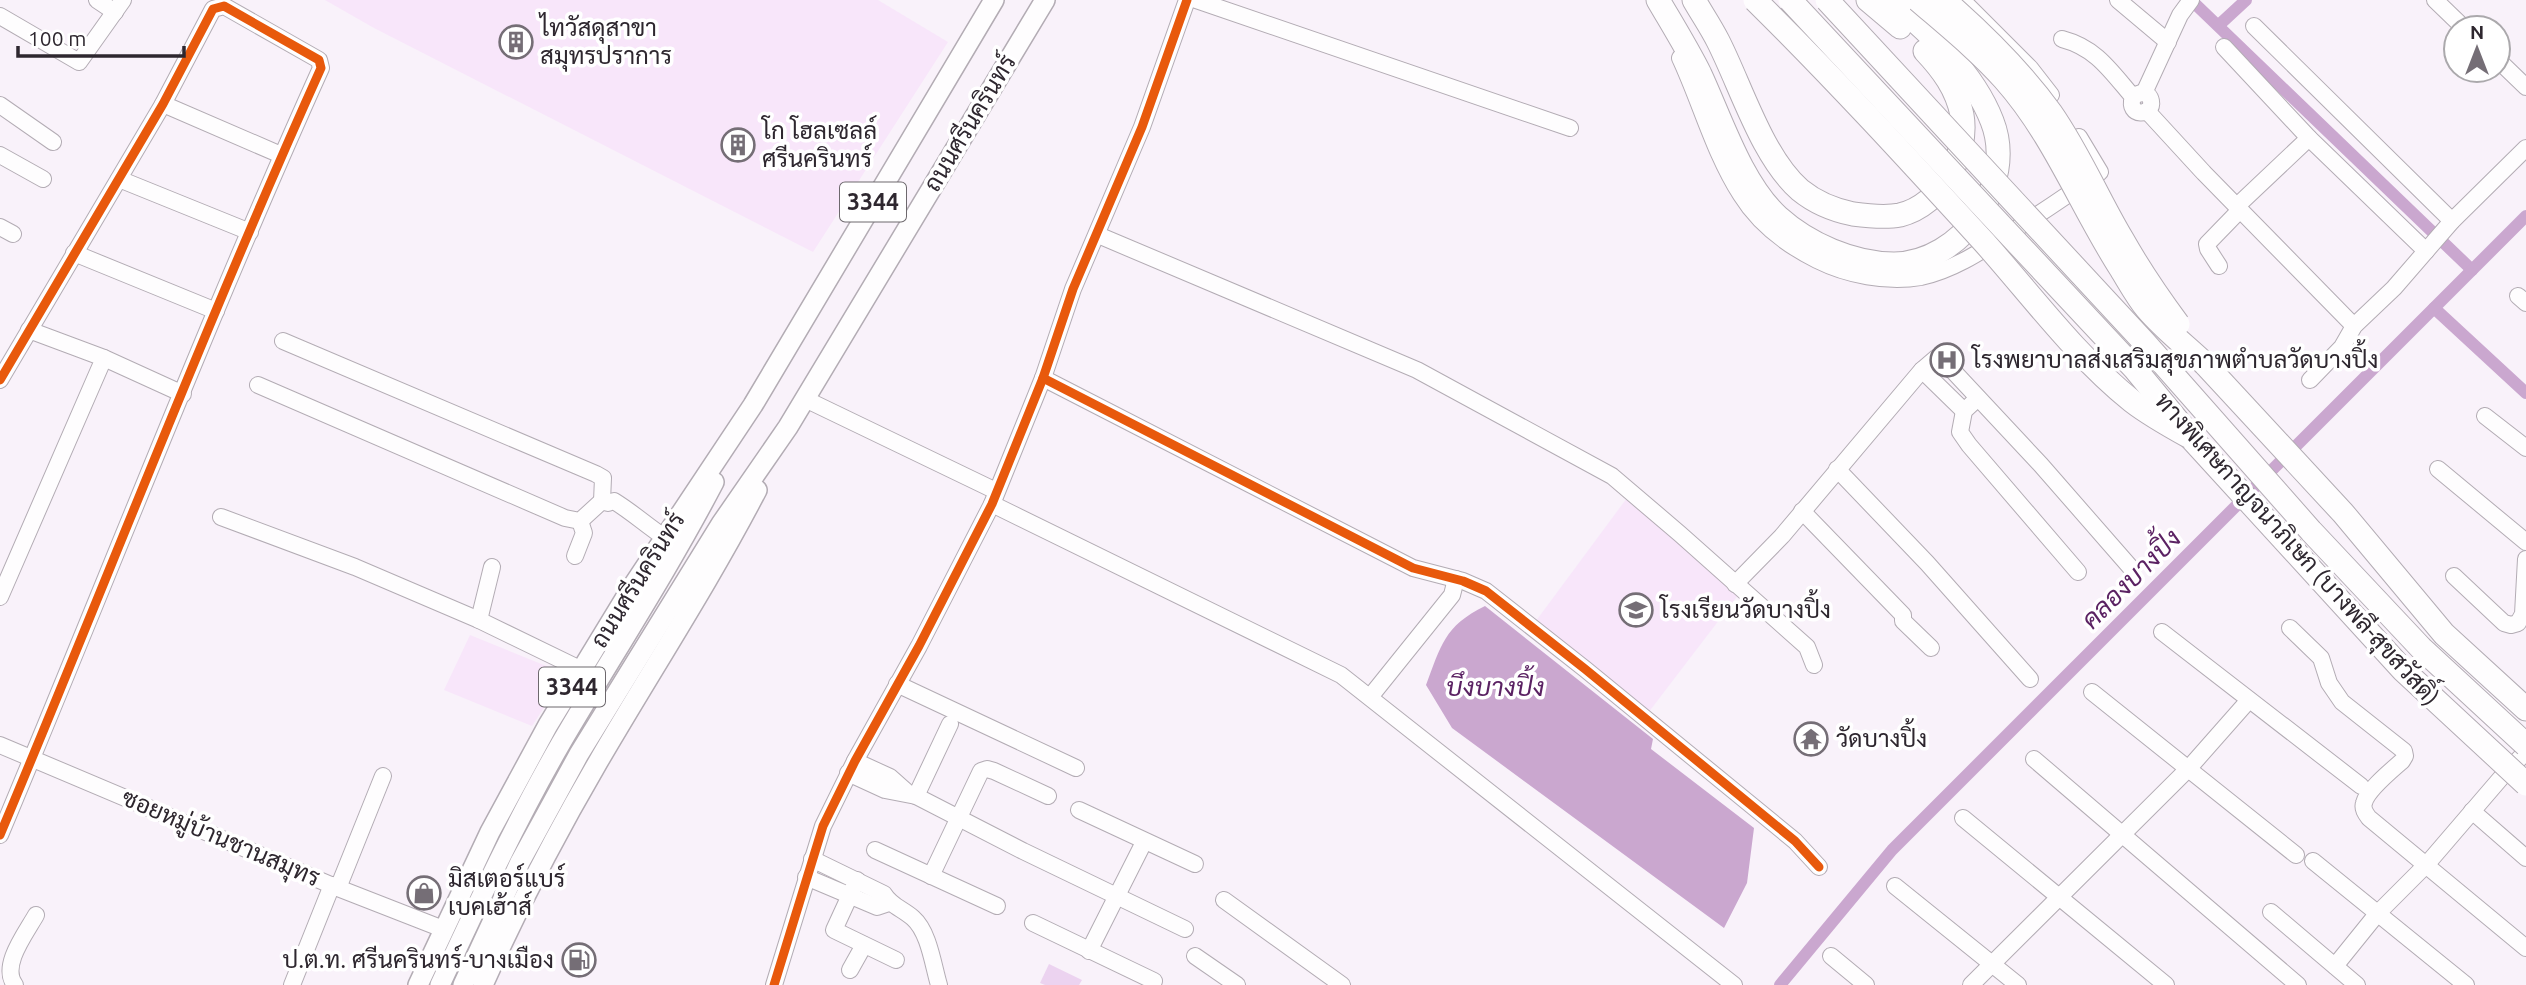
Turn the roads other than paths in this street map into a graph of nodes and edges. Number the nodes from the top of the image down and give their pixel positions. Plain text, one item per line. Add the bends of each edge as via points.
1 (97, 0) edge
2 (994, 0) edge
3 (1045, 0) edge
4 (1186, 0) edge
5 (1196, 0) edge
6 (1646, 0) edge
7 (1658, 0) edge
8 (1694, 0) edge
9 (1755, 0) edge
10 (1790, 0) edge
11 (1826, 0) edge
12 (1868, 0) edge
13 (1891, 0) edge
14 (1918, 0) edge
15 (1944, 0) edge
16 (1962, 0) edge
17 (2118, 0) edge
18 (2191, 0) edge
19 (2435, 0) edge
20 (119, 6) edge
21 (2450, 14) edge
22 (0, 16) edge
23 (2255, 26) dead end
24 (2062, 39) dead end
25 (2168, 42) junction
26 (2224, 47) dead end
27 (2512, 74) edge
28 (2526, 87) edge
29 (2139, 95) junction
30 (163, 104) junction
31 (0, 105) edge
32 (1570, 128) dead end
33 (2309, 138) junction
34 (53, 142) dead end
35 (2526, 148) edge
36 (0, 155) edge
37 (281, 155) junction
38 (43, 179) dead end
39 (119, 179) junction
40 (2238, 208) junction
41 (2449, 224) junction
42 (250, 232) junction
43 (1098, 235) junction
44 (2428, 249) junction
45 (74, 253) junction
46 (2219, 266) dead end
47 (216, 311) junction
48 (2354, 326) junction
49 (29, 330) junction
50 (283, 341) dead end
51 (104, 358) junction
52 (2205, 364) junction
53 (1922, 370) junction
54 (1043, 379) junction
55 (0, 380) edge
56 (2310, 380) dead end
57 (258, 386) dead end
58 (183, 394) junction
59 (1978, 398) junction
60 (804, 399) junction
61 (753, 405) junction
62 (1964, 411) junction
63 (2485, 416) dead end
64 (788, 427) junction
65 (2190, 437) junction
66 (2526, 448) edge
67 (1837, 469) junction
68 (2438, 469) dead end
69 (994, 498) junction
70 (605, 502) junction
71 (1802, 511) junction
72 (221, 517) dead end
73 (580, 522) junction
74 (664, 537) junction
75 (2526, 542) edge
76 (575, 556) dead end
77 (2526, 559) edge
78 (492, 567) dead end
79 (2131, 568) dead end
80 (2078, 572) dead end
81 (2454, 576) dead end
82 (1456, 579) junction
83 (1735, 584) junction
84 (0, 597) edge
85 (480, 620) junction
86 (2290, 628) dead end
87 (2162, 632) dead end
88 (1931, 648) dead end
89 (1814, 665) dead end
90 (582, 670) junction
91 (2030, 679) dead end
92 (897, 684) junction
93 (2092, 692) dead end
94 (1370, 697) junction
95 (2249, 700) junction
96 (2526, 709) edge
97 (950, 724) dead end
98 (0, 745) edge
99 (2526, 745) edge
100 (2526, 752) edge
101 (32, 758) junction
102 (2034, 758) dead end
103 (851, 767) junction
104 (1076, 768) dead end
105 (2189, 768) junction
106 (383, 776) dead end
107 (2526, 784) edge
108 (2361, 786) dead end
109 (912, 794) junction
110 (1048, 796) dead end
111 (1079, 810) dead end
112 (2472, 811) junction
113 (960, 818) junction
114 (1963, 818) dead end
115 (0, 835) edge
116 (2121, 835) junction
117 (1144, 842) junction
118 (875, 850) dead end
119 (2296, 855) dead end
120 (511, 858) junction
121 (2526, 858) edge
122 (811, 859) junction
123 (2313, 861) dead end
124 (1195, 864) dead end
125 (2427, 864) junction
126 (1819, 867) dead end
127 (930, 876) junction
128 (806, 877) junction
129 (1895, 886) dead end
130 (335, 887) junction
131 (854, 888) junction
132 (2059, 896) junction
133 (1118, 897) junction
134 (1224, 900) dead end
135 (997, 906) dead end
136 (2271, 912) dead end
137 (2376, 914) junction
138 (36, 915) dead end
139 (1033, 923) dead end
140 (443, 929) junction
141 (1185, 929) dead end
142 (864, 945) junction
143 (2526, 948) edge
144 (1089, 951) junction
145 (1195, 956) dead end
146 (1831, 956) dead end
147 (896, 960) dead end
148 (1990, 963) junction
149 (2335, 966) junction
150 (850, 970) dead end
151 (1319, 978) edge
152 (1154, 982) dead end
153 (15, 985) edge
154 (292, 985) edge
155 (418, 985) edge
156 (440, 985) edge
157 (463, 985) edge
158 (483, 985) edge
159 (774, 985) edge
160 (939, 985) edge
161 (1237, 985) edge
162 (1342, 985) edge
163 (1734, 985) edge
164 (1866, 985) edge
165 (1971, 985) edge
166 (2018, 985) edge
167 (2166, 985) edge
168 (2298, 985) edge
169 (2357, 985) edge
170 (2466, 985) edge

1 - 20 street
2 - 61 main road, ถนนศรีนครินทร์ / 3344
3 - 60 main road, ถนนศรีนครินทร์ / 3344
4 - 43 street
5 - 32 street
6 - 16 street via 1680,58 1712,138 1753,213 1791,246 1834,268 1894,278 1920,277 1971,257 2100,172 2030,68
7 - 13 highway via 1699,72 1752,184 1777,216 1810,240 1855,258 1894,264 1928,257 1952,243 1976,220 1999,169 1993,122 1978,91 1922,26
8 - 12 highway via 1773,154 1799,189 1837,210 1867,216 1900,215 1928,200 1954,168 1961,153 1962,115 1942,70
9 - 65 highway, bridge via 1854,100 2046,316 2119,390
10 - 65 highway, ทางพิเศษกาญจนาภิเษก (บางพลี-สุขสวัสดิ์), bridge via 2135,369
11 - 99 highway, ทางพิเศษกาญจนาภิเษก (บางพลี-สุขสวัสดิ์), bridge via 2145,343 2311,531 2421,648
14 - 52 highway, bridge via 2005,80 2068,174 2106,246 2148,310
15 - 52 highway, bridge via 2017,70 2051,113 2121,237
17 - 25 street
18 - 25 street
19 - 21 street
20 - 22 street via 79,62
23 - 41 street
24 - 29 street via 2091,50
25 - 29 street
26 - 33 street
27 - 28 street
29 - 40 street via 2150,97 2147,111
30 - 37 street
30 - 37 street via 214,9 224,6 319,60 321,68
30 - 39 street
31 - 34 street
33 - 40 street
33 - 44 street
35 - 41 street
36 - 38 street
37 - 42 street
39 - 42 street
39 - 45 street
40 - 46 street via 2207,244
40 - 48 street
41 - 44 street
42 - 47 street
43 - 54 street via 1073,289
43 - 83 street via 1418,370 1487,407 1626,486
44 - 48 street
45 - 47 street
45 - 49 street
47 - 58 street
48 - 56 street via 2342,347
49 - 51 street
49 - 55 street
50 - 70 street via 596,474 603,478
51 - 58 street
51 - 84 street
52 - 96 highway via 2343,513 2444,635
53 - 59 street via 1931,360 1941,358
53 - 62 street
53 - 67 street
54 - 69 street
54 - 82 street via 1413,568
57 - 73 street
58 - 101 street
59 - 62 street
59 - 79 street
60 - 64 main road, ถนนศรีนครินทร์ / 3344
60 - 69 street
61 - 74 main road, ถนนศรีนครินทร์ / 3344
61 - 120 main road, ถนนศรีนครินทร์ / 3344 via 681,543 561,743
62 - 80 street via 1959,432
63 - 66 street
64 - 120 main road, ถนนศรีนครินทร์ / 3344 via 721,524
64 - 158 main road, ถนนศรีนครินทร์ / 3344 via 716,565 559,831
65 - 107 highway, ทางพิเศษกาญจนาภิเษก (บางพลี-สุขสวัสดิ์), bridge via 2403,670
67 - 71 street
67 - 91 street
68 - 75 street
69 - 92 street
69 - 94 street via 1341,675
70 - 73 street
70 - 74 street via 614,501
71 - 83 street
71 - 88 street
72 - 85 street
73 - 76 street via 584,533
74 - 90 main road, ถนนศรีนครินทร์ / 3344
77 - 81 street via 2523,614 2511,625
78 - 85 street
82 - 94 street via 1452,595
82 - 126 street via 1486,591 1585,669 1795,841
83 - 89 street via 1807,647
85 - 90 street
86 - 125 street via 2321,658 2329,684 2342,702 2404,751 2402,761 2369,794 2364,810
87 - 95 street
90 - 140 main road, ถนนศรีนครินทร์ / 3344 via 490,832
92 - 103 street
92 - 104 street
93 - 105 street
94 - 163 street
95 - 105 street
95 - 108 street
97 - 109 street
98 - 101 street, ซอยหมู่บ้านชานสมุทร
100 - 112 street
101 - 115 street
101 - 130 street, ซอยหมู่บ้านชานสมุทร
102 - 116 street
103 - 109 street via 890,777
103 - 122 street
105 - 116 street
105 - 119 street
106 - 130 street
109 - 113 street
110 - 113 street via 986,769
111 - 117 street
112 - 121 street
112 - 125 street
113 - 127 street
113 - 133 street
114 - 132 street
116 - 132 street
116 - 168 street
117 - 124 street
117 - 133 street
118 - 127 street
120 - 156 main road, ถนนศรีนครินทร์ / 3344
120 - 157 main road, ถนนศรีนครินทร์ / 3344
122 - 128 street
122 - 131 street
123 - 137 street
125 - 137 street
125 - 143 street
127 - 135 street
128 - 131 street
128 - 159 street
129 - 148 street
130 - 140 street, ซอยหมู่บ้านชานสมุทร
130 - 154 street
131 - 142 street via 834,930
131 - 160 street via 884,894 889,903 914,918
132 - 148 street
132 - 167 street
133 - 141 street
133 - 144 street
134 - 151 street
136 - 149 street
137 - 149 street
137 - 170 street
138 - 153 street via 9,967
139 - 144 street
140 - 155 main road, ถนนศรีนครินทร์ / 3344
142 - 147 street
142 - 150 street
144 - 152 street
145 - 161 street
146 - 164 street
148 - 165 street
148 - 166 street
149 - 169 street
151 - 162 street

